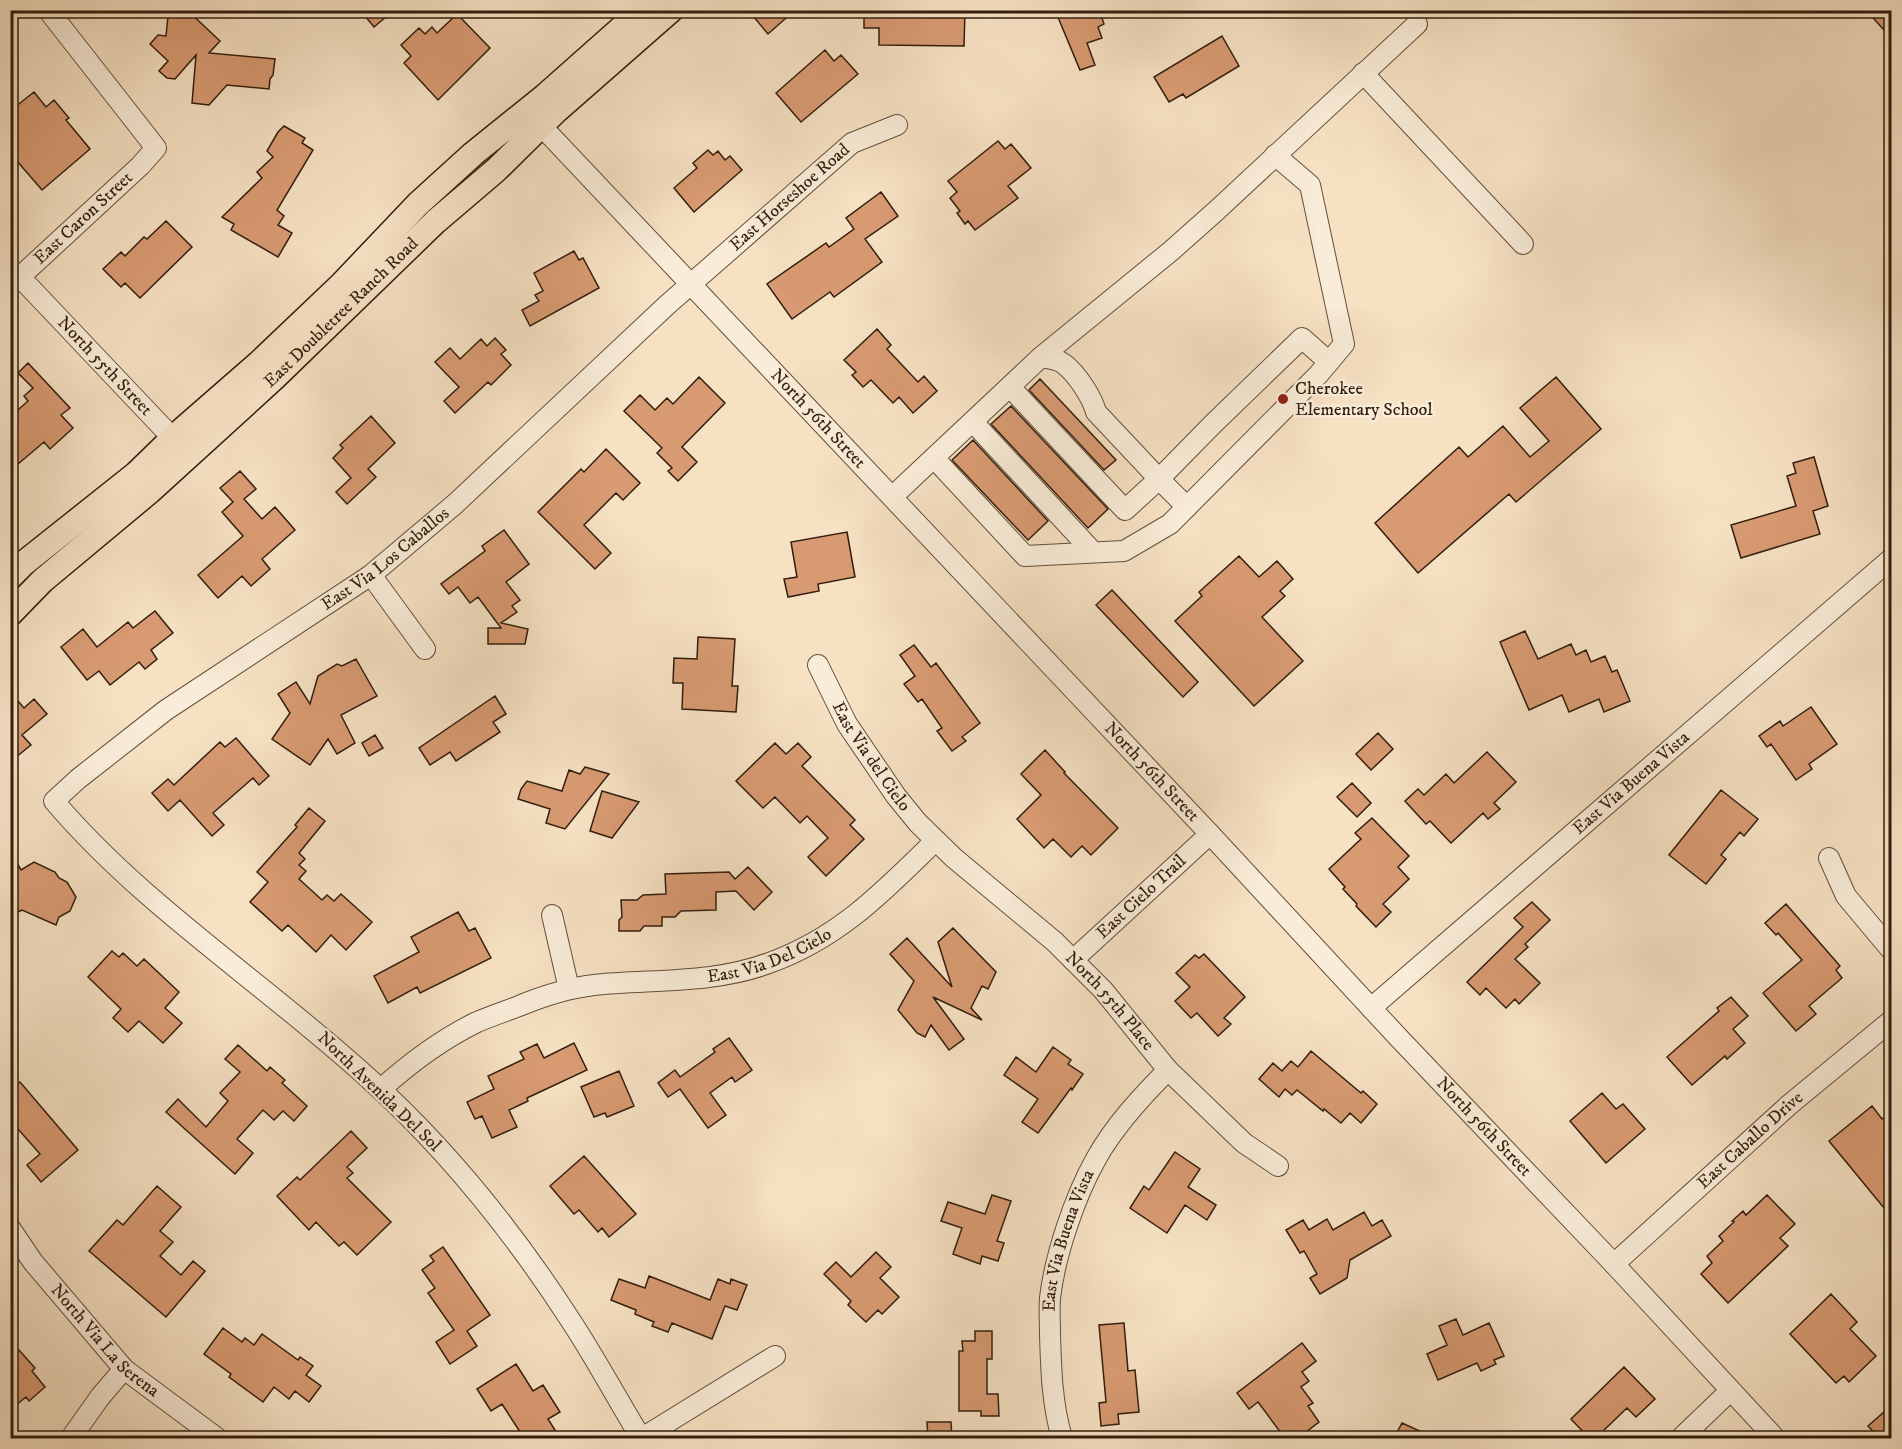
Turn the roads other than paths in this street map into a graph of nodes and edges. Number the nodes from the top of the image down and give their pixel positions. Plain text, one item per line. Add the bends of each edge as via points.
1 (48, 10) edge
2 (642, 10) edge
3 (671, 10) edge
4 (1417, 24) dead end
5 (1364, 74) junction
6 (534, 118) junction
7 (897, 125) dead end
8 (1275, 155) junction
9 (1523, 244) dead end
10 (15, 281) edge
11 (691, 284) junction
12 (1041, 357) junction
13 (1329, 362) junction
14 (1010, 387) junction
15 (973, 422) junction
16 (181, 447) junction
17 (934, 458) junction
18 (1159, 479) junction
19 (892, 498) junction
20 (1187, 507) junction
21 (1093, 552) junction
22 (1892, 558) edge
23 (371, 575) junction
24 (10, 577) edge
25 (10, 614) edge
26 (425, 649) dead end
27 (818, 665) dead end
28 (54, 801) joint
29 (1210, 834) junction
30 (935, 841) junction
31 (1828, 858) dead end
32 (552, 915) dead end
33 (1892, 951) edge
34 (1073, 960) junction
35 (569, 989) junction
36 (1371, 1008) junction
37 (1892, 1020) edge
38 (1168, 1071) junction
39 (381, 1089) junction
40 (1278, 1166) dead end
41 (10, 1228) edge
42 (1614, 1264) junction
43 (775, 1356) dead end
44 (124, 1368) junction
45 (1730, 1391) junction
46 (70, 1438) edge
47 (217, 1438) edge
48 (642, 1438) edge
49 (1062, 1438) edge
50 (1681, 1438) edge
51 (1775, 1438) edge

1 - 10 street, East Caron Street via 156,148
2 - 6 main road, East Doubletree Ranch Road via 545,96
3 - 6 main road, East Doubletree Ranch Road
4 - 5 street
5 - 8 street
5 - 9 street
6 - 11 street, North 56th Street
6 - 16 main road, East Doubletree Ranch Road via 496,170 435,222 274,378
7 - 11 street, East Horseshoe Road via 852,143
8 - 12 street via 1171,251
8 - 13 street via 1310,185 1344,344
10 - 16 street, North 55th Street
11 - 19 street, North 56th Street
11 - 23 street, East Via Los Caballos via 455,504
12 - 14 street
12 - 18 street via 1064,363 1092,399 1096,412
13 - 18 street via 1302,338
13 - 20 street
14 - 15 street
14 - 18 street via 1125,510
15 - 17 street
15 - 21 street
16 - 24 main road, East Doubletree Ranch Road via 136,474
16 - 25 main road, East Doubletree Ranch Road via 150,491 86,542
17 - 19 street
17 - 21 street via 1025,556
18 - 20 street
19 - 29 street, North 56th Street
20 - 21 street via 1170,524 1124,551
22 - 36 street, East Via Buena Vista
23 - 26 street
23 - 28 street, East Via Los Caballos via 166,710
27 - 30 street, East Via del Cielo via 847,724 896,796
28 - 39 street, North Avenida Del Sol via 125,874
29 - 34 street, East Cielo Trail
29 - 36 street, North 56th Street
30 - 34 street, North 55th Place
30 - 35 street, East Via Del Cielo via 837,930 767,964 695,980
31 - 33 street via 1846,896
32 - 35 street
34 - 38 street, North 55th Place via 1103,990
35 - 39 street, East Via Del Cielo via 478,1022 438,1045
36 - 42 street, North 56th Street
37 - 42 street, East Caballo Drive via 1789,1105
38 - 40 street, North 55th Place via 1244,1143
38 - 49 street, East Via Buena Vista via 1150,1088 1096,1158 1074,1206 1056,1263 1050,1299 1051,1374
39 - 48 street, North Avenida Del Sol via 446,1156 503,1226 576,1329
41 - 44 street, North Via La Serena via 33,1262
42 - 45 street, North 56th Street
43 - 48 street
44 - 46 street
44 - 47 street, North Via La Serena
45 - 50 street
45 - 51 street, North 56th Street

